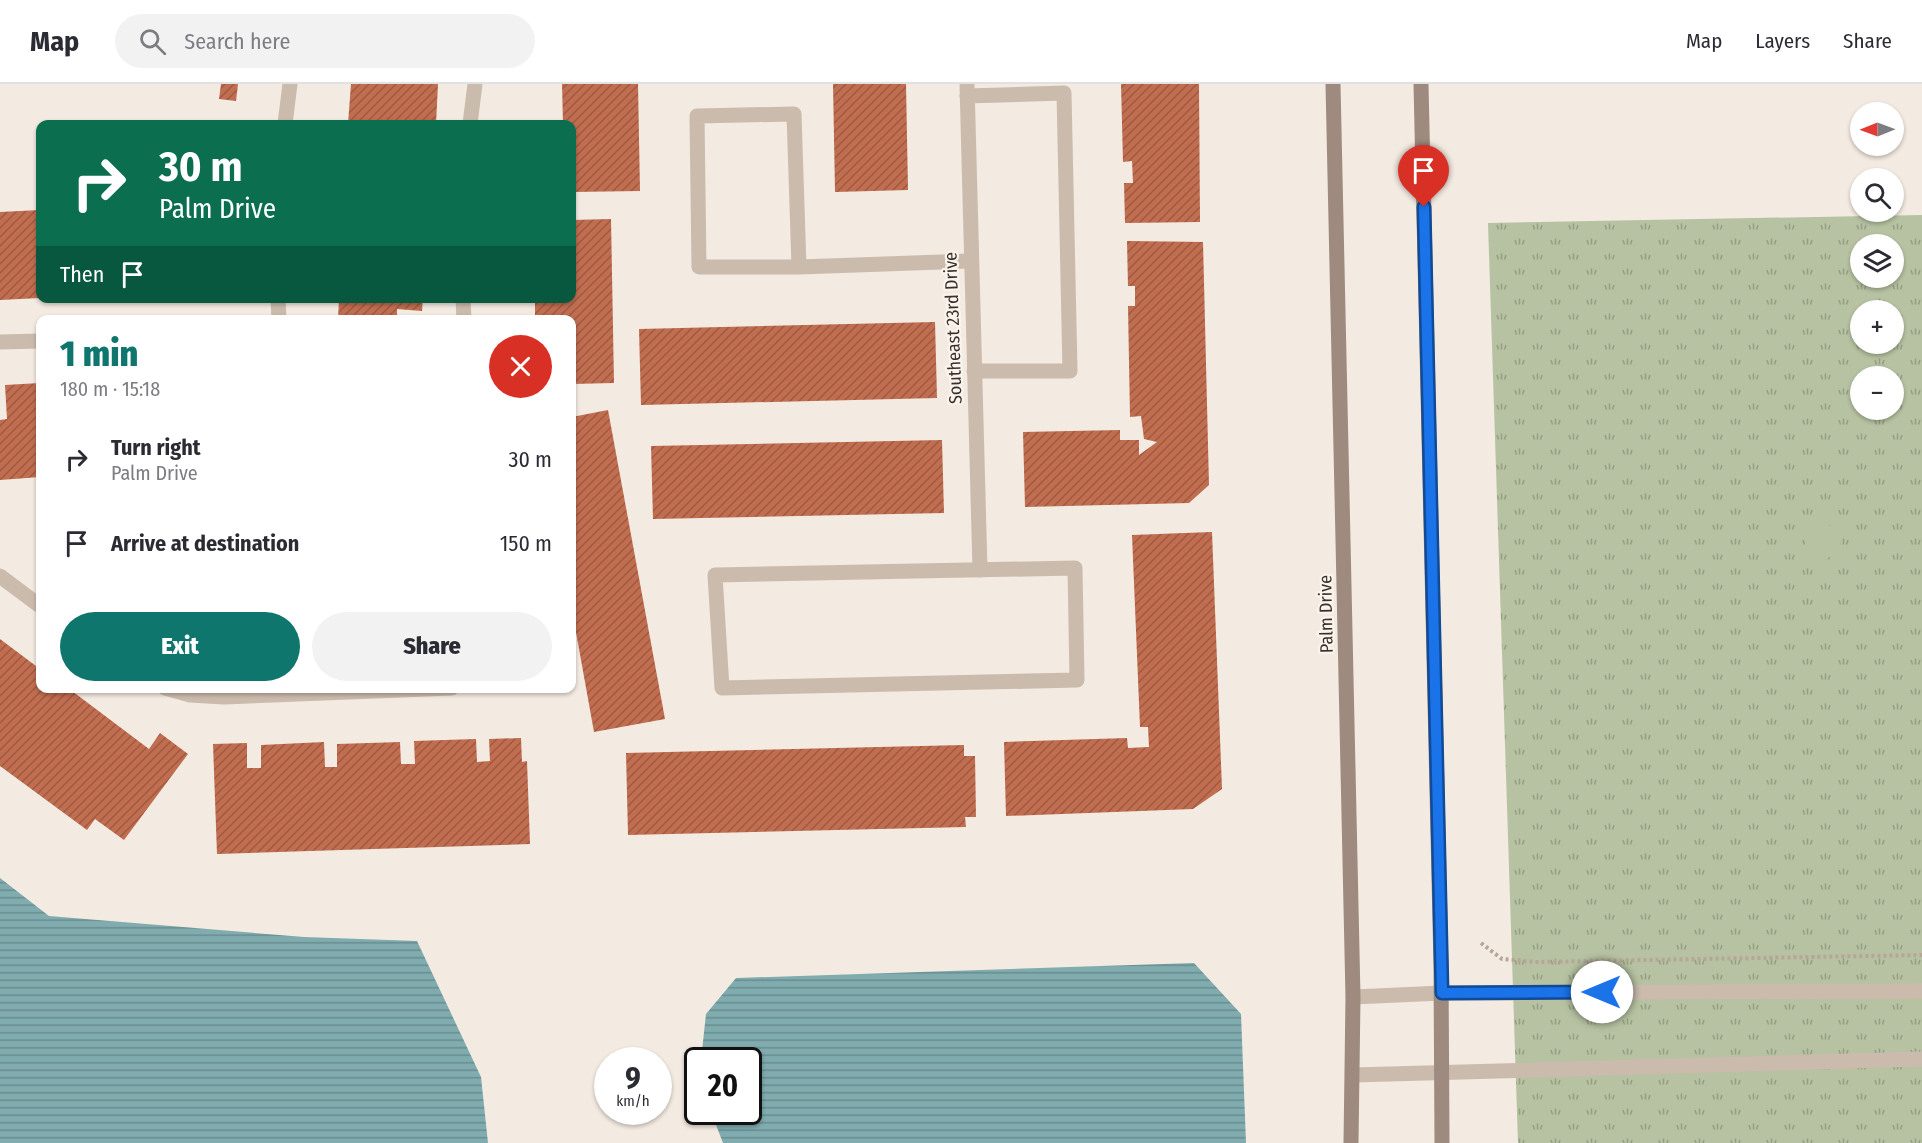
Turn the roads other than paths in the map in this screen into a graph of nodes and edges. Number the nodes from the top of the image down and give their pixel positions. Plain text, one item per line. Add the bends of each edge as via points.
1 (290, 84) edge
2 (475, 84) edge
3 (1333, 84) edge
4 (1421, 84) edge
5 (967, 90) edge
6 (286, 120) edge
7 (470, 120) edge
8 (970, 261) junction
9 (799, 267) junction
10 (36, 341) edge
11 (0, 342) edge
12 (974, 371) junction
13 (980, 570) junction
14 (0, 576) edge
15 (36, 603) edge
16 (188, 693) edge
17 (269, 693) edge
18 (1922, 992) edge
19 (1442, 993) junction
20 (1353, 997) junction
21 (1922, 1059) edge
22 (1442, 1072) junction
23 (1353, 1075) junction
24 (1351, 1143) edge
25 (1442, 1143) edge

1 - 6 street
2 - 7 street
3 - 20 main road, Palm Drive
4 - 19 main road
5 - 8 street, Southeast 23rd Drive
5 - 12 street via 1064,93 1065,105 1070,371
8 - 9 street
8 - 12 street, Southeast 23rd Drive
9 - 9 street via 699,267 697,116 794,114
10 - 11 street
12 - 13 street, Southeast 23rd Drive
13 - 13 street via 715,575 722,688 1077,680 1075,568
14 - 15 street
16 - 17 street via 206,697
18 - 19 street
19 - 20 street
19 - 22 main road
20 - 23 main road, Palm Drive
21 - 22 street
22 - 23 street
22 - 25 main road
23 - 24 main road, Palm Drive

